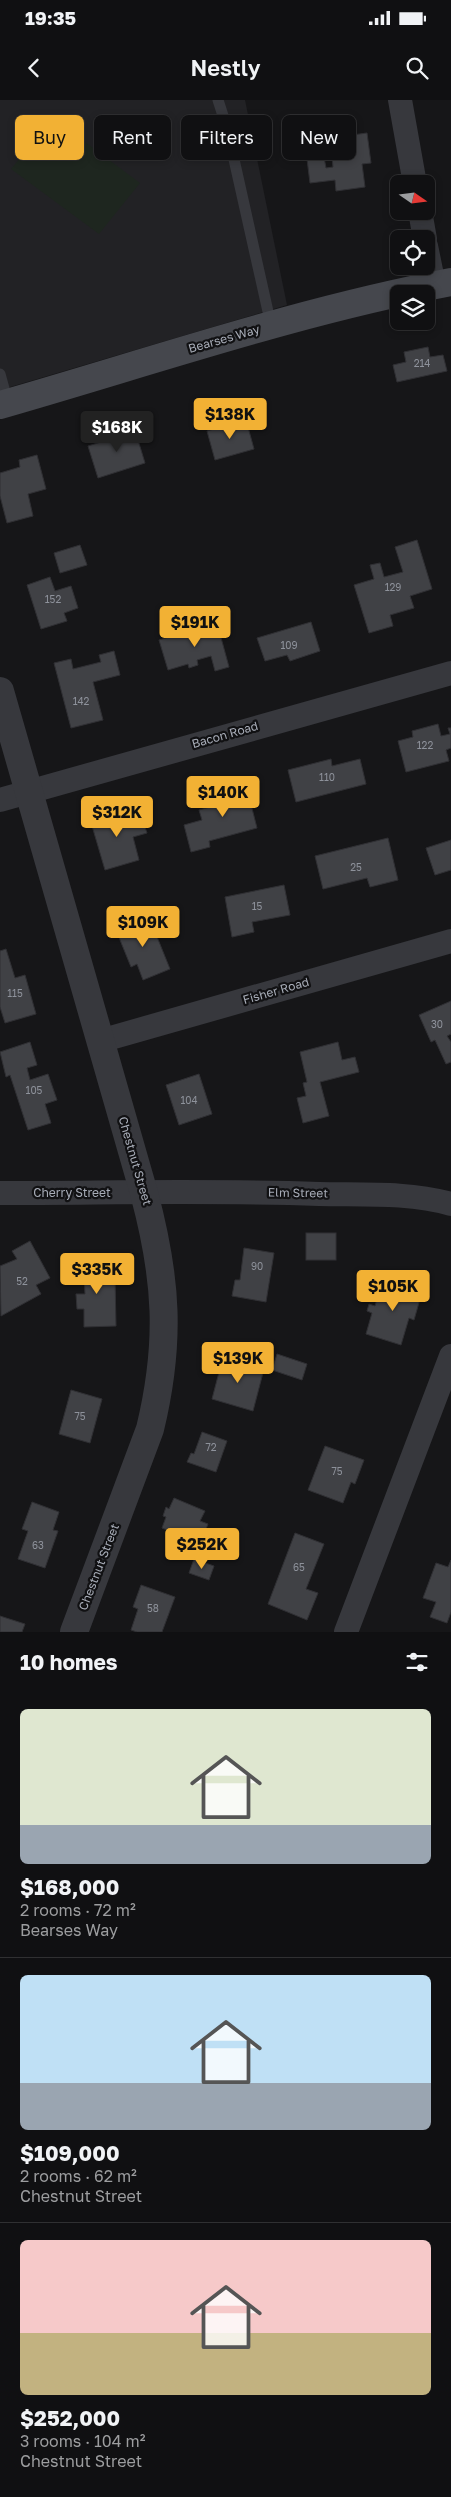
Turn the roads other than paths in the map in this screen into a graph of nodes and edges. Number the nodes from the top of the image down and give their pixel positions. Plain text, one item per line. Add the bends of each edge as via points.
1 (218, 100) edge
2 (400, 100) edge
3 (413, 175) edge
4 (435, 266) edge
5 (443, 284) edge
6 (271, 325) junction
7 (0, 374) edge
8 (4, 404) edge
9 (451, 673) edge
10 (0, 691) edge
11 (28, 791) junction
12 (0, 800) edge
13 (451, 940) edge
14 (100, 1041) junction
15 (0, 1192) edge
16 (144, 1193) junction
17 (451, 1204) edge
18 (451, 1356) edge
19 (74, 1632) edge
20 (346, 1632) edge

1 - 6 lane
2 - 3 street
4 - 5 street
5 - 6 main road, Bearses Way
6 - 8 main road, Bearses Way
7 - 8 lane
9 - 11 street, Bacon Road
10 - 11 street, Chestnut Street
11 - 12 street, Bacon Road
11 - 14 street, Chestnut Street
13 - 14 street, Fisher Road
14 - 16 street, Chestnut Street
15 - 16 street, Cherry Street
16 - 17 street, Elm Street via 392,1196
16 - 19 street, Chestnut Street via 158,1246 165,1299 159,1386 150,1429
18 - 20 street

